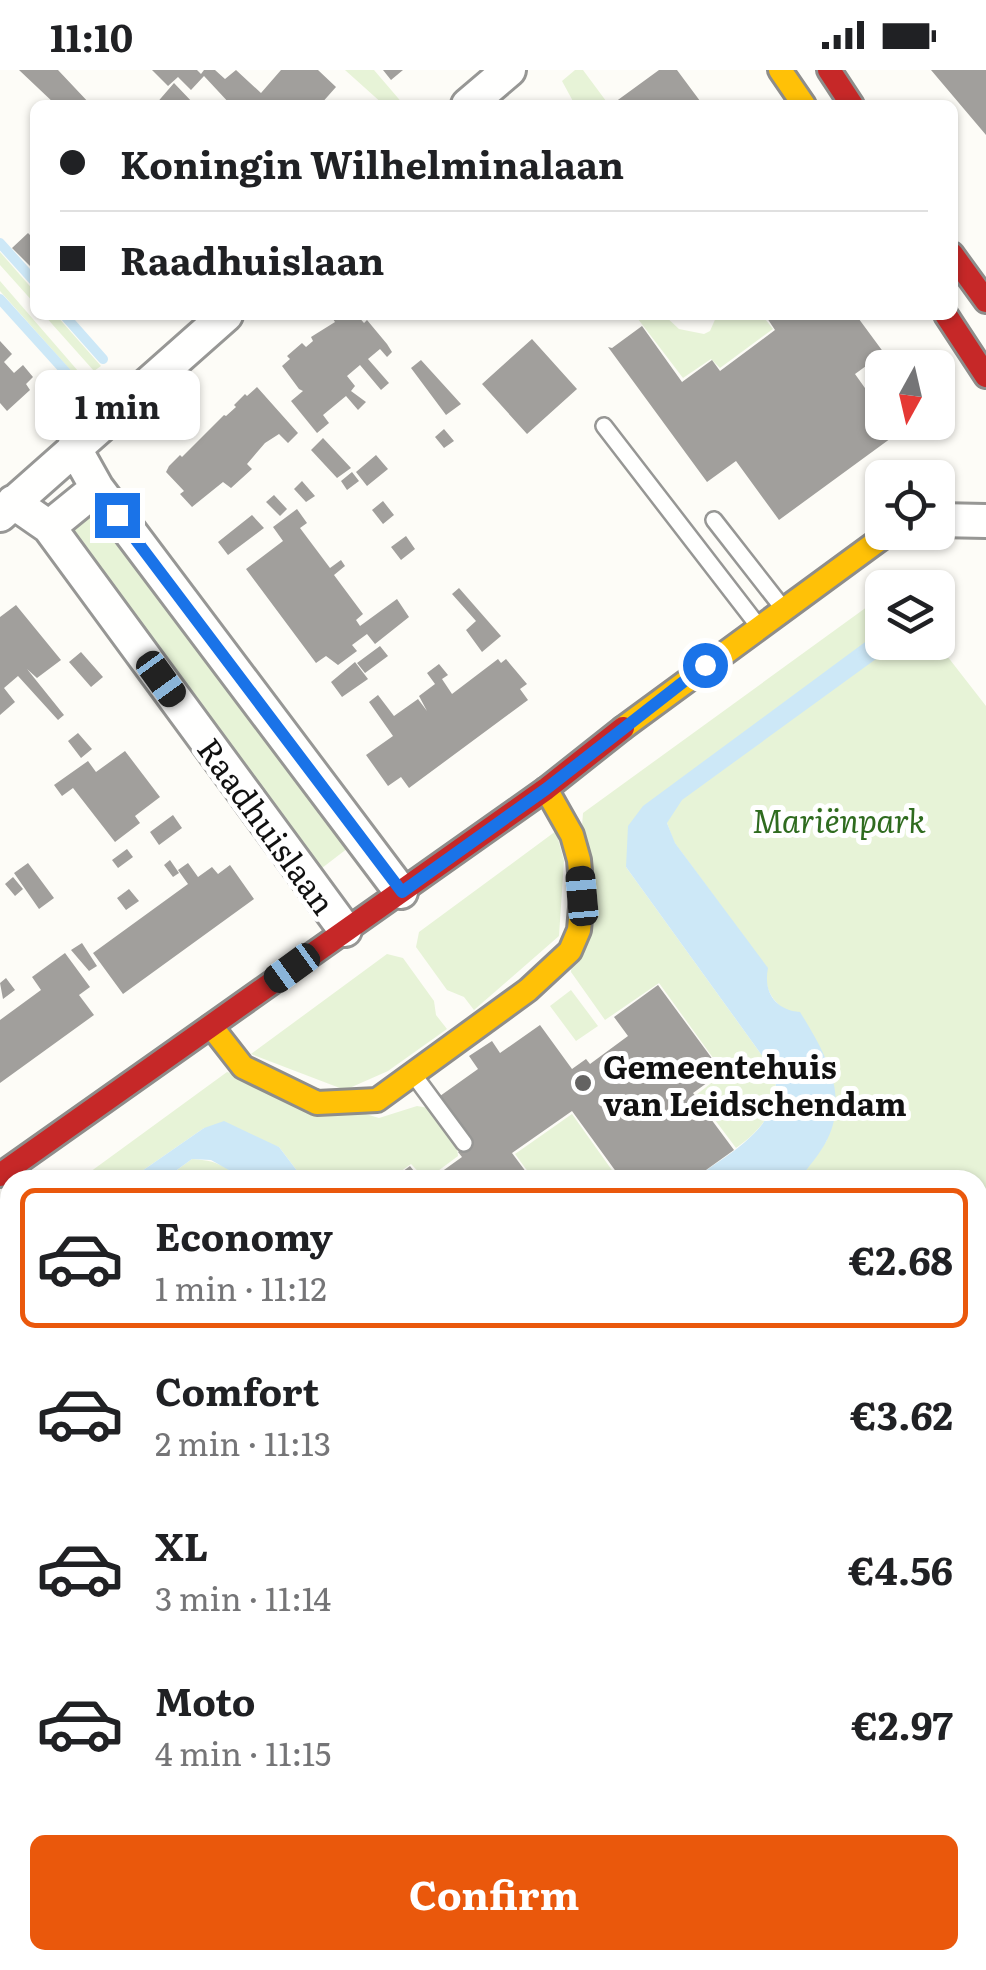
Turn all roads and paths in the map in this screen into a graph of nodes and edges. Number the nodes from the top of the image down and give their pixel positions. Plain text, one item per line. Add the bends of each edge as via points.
1 (509, 70) edge
2 (780, 70) edge
3 (829, 70) edge
4 (474, 100) edge
5 (801, 100) edge
6 (849, 100) edge
7 (958, 262) edge
8 (986, 301) edge
9 (220, 320) edge
10 (949, 320) edge
11 (986, 376) edge
12 (604, 426) dead end
13 (74, 446) junction
14 (97, 488) junction
15 (6, 509) edge
16 (714, 520) dead end
17 (955, 520) edge
18 (986, 521) edge
19 (50, 527) junction
20 (865, 550) edge
21 (783, 608) junction
22 (758, 626) junction
23 (546, 789) junction
24 (402, 892) junction
25 (345, 930) junction
26 (211, 1026) junction
27 (413, 1074) junction
28 (464, 1143) dead end
29 (7, 1170) edge

1 - 4 street
2 - 5 street
3 - 6 street
7 - 8 street
9 - 13 street
10 - 11 street
12 - 22 lane
13 - 14 street, Raadhuislaan
13 - 15 street
14 - 19 street
14 - 24 street, Raadhuislaan
15 - 19 street, Raadhuislaan
16 - 21 lane
17 - 18 street
19 - 25 street, Raadhuislaan
20 - 21 street
21 - 22 street
22 - 23 street
23 - 24 street
23 - 27 street via 579,860 579,930 570,951
24 - 25 street
25 - 26 street
26 - 27 street via 243,1068 317,1103 377,1100
26 - 29 street
27 - 28 lane

